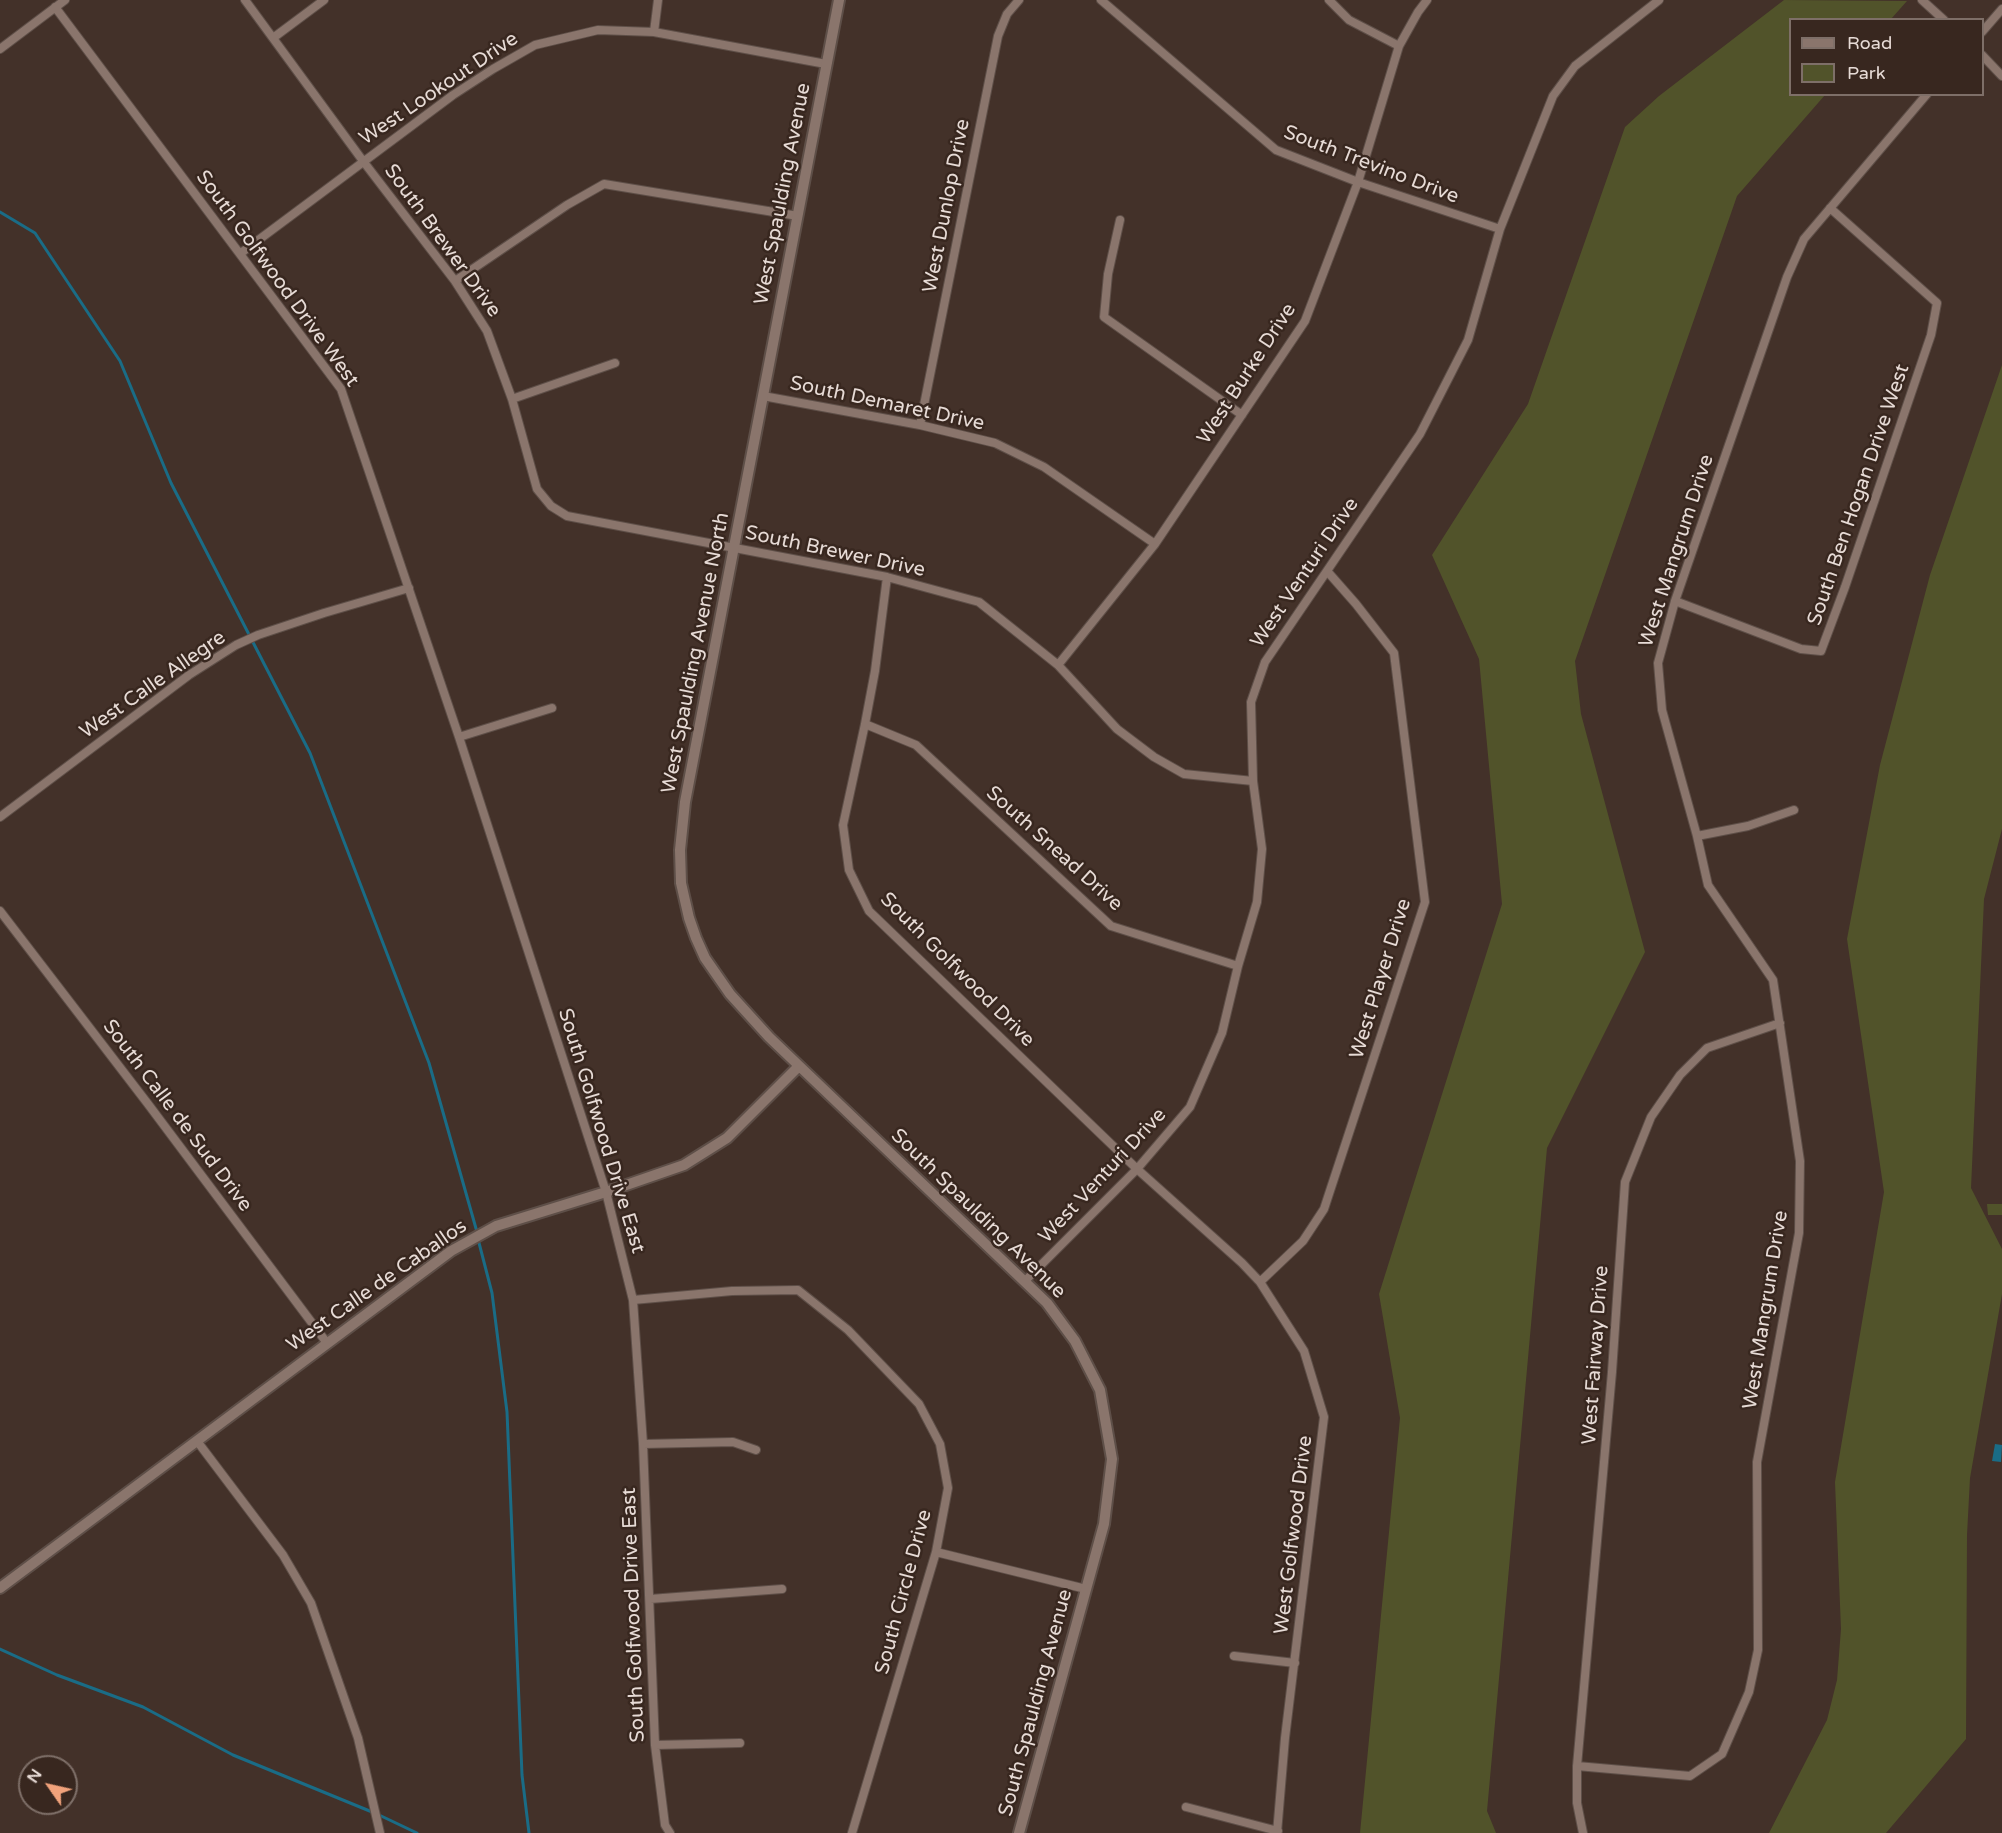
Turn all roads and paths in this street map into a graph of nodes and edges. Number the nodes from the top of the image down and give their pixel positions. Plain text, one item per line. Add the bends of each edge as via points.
1 (65, 0) edge
2 (245, 0) edge
3 (324, 0) edge
4 (658, 0) edge
5 (839, 0) edge
6 (1019, 0) edge
7 (1101, 0) edge
8 (1329, 0) edge
9 (1427, 0) edge
10 (1659, 0) edge
11 (1922, 0) edge
12 (55, 7) junction
13 (2002, 9) edge
14 (1942, 18) edge
15 (1984, 31) edge
16 (654, 32) junction
17 (273, 38) junction
18 (1399, 46) junction
19 (0, 49) edge
20 (1984, 56) edge
21 (826, 64) junction
22 (2002, 76) edge
23 (1926, 96) edge
24 (363, 161) junction
25 (1358, 182) junction
26 (1830, 208) junction
27 (798, 216) junction
28 (1120, 220) dead end
29 (1500, 230) junction
30 (241, 253) junction
31 (455, 281) junction
32 (615, 363) dead end
33 (763, 396) junction
34 (512, 399) junction
35 (1242, 415) junction
36 (920, 425) junction
37 (1155, 543) junction
38 (734, 548) junction
39 (1327, 571) junction
40 (887, 577) junction
41 (409, 588) junction
42 (1675, 601) junction
43 (1058, 665) junction
44 (552, 708) dead end
45 (865, 724) junction
46 (459, 737) junction
47 (1253, 781) junction
48 (1794, 810) dead end
49 (0, 817) edge
50 (1697, 836) junction
51 (0, 911) edge
52 (688, 918) joint
53 (1238, 966) junction
54 (1780, 1023) junction
55 (799, 1066) junction
56 (1137, 1169) junction
57 (606, 1192) junction
58 (1242, 1263) joint
59 (1025, 1281) junction
60 (1260, 1282) junction
61 (633, 1300) junction
62 (327, 1343) junction
63 (197, 1441) junction
64 (644, 1444) junction
65 (756, 1450) dead end
66 (936, 1552) junction
67 (0, 1588) edge
68 (782, 1589) dead end
69 (1086, 1589) junction
70 (650, 1599) junction
71 (1234, 1656) dead end
72 (1295, 1663) junction
73 (740, 1743) dead end
74 (655, 1745) junction
75 (1577, 1766) junction
76 (1186, 1807) dead end
77 (1278, 1832) edge
78 (380, 1833) edge
79 (670, 1833) edge
80 (852, 1833) edge
81 (1019, 1833) edge
82 (1583, 1833) edge

1 - 12 street
2 - 17 street, South Brewer Drive
3 - 17 street
4 - 16 street
5 - 21 street, West Spaulding Avenue
6 - 36 street, West Dunlop Drive via 1007,14 998,36
7 - 25 street, South Trevino Drive via 1276,150
8 - 18 street via 1349,20
9 - 18 street, West Burke Drive
10 - 29 street, West Venturi Drive via 1575,66 1553,96
11 - 14 street
12 - 19 street
12 - 30 street, South Golfwood Drive West
13 - 15 street
16 - 21 street, West Lookout Drive
16 - 24 street, West Lookout Drive via 598,30 535,45 493,69
17 - 24 street, South Brewer Drive
18 - 25 street, West Burke Drive
20 - 22 street
21 - 27 street, West Spaulding Avenue
23 - 26 street, West Mangrum Drive
24 - 30 street, West Lookout Drive
24 - 31 street, South Brewer Drive
25 - 29 street, South Trevino Drive
25 - 35 street, West Burke Drive via 1305,321
26 - 42 street, West Mangrum Drive via 1804,239 1787,277
26 - 42 street, South Ben Hogan Drive West via 1937,303 1931,335 1821,651 1801,649
27 - 31 street via 604,184
27 - 33 street, West Spaulding Avenue
28 - 35 street via 1104,316
29 - 39 street, West Venturi Drive via 1468,340 1420,435
30 - 41 street, South Golfwood Drive West via 341,388
31 - 34 street, South Brewer Drive via 487,332
32 - 34 street
33 - 36 street, South Demaret Drive
33 - 38 street, West Spaulding Avenue North
34 - 38 street, South Brewer Drive via 537,489 551,506 567,516
35 - 37 street, West Burke Drive
36 - 37 street, South Demaret Drive via 995,443 1044,467
37 - 43 street, West Burke Drive
38 - 40 street, South Brewer Drive
38 - 52 street, West Spaulding Avenue North via 682,818 680,867
39 - 47 street, West Venturi Drive via 1265,662 1251,702
39 - 60 street, West Player Drive via 1394,653 1425,902 1324,1209 1303,1240
40 - 43 street, South Brewer Drive via 980,602
40 - 45 street, South Golfwood Drive
41 - 46 street, South Golfwood Drive West
41 - 49 street, West Calle Allegre via 258,635 230,649 189,675
42 - 50 street, West Mangrum Drive via 1658,663 1662,710
43 - 47 street, South Brewer Drive via 1117,729 1154,757 1184,774
44 - 46 street
45 - 53 street, South Snead Drive via 916,745 1111,926
45 - 56 street, South Golfwood Drive via 843,825 849,870 869,911
46 - 57 street, South Golfwood Drive East
47 - 53 street, West Venturi Drive via 1262,849 1257,902
48 - 50 street via 1748,826
50 - 54 street, West Mangrum Drive via 1708,885 1773,980
51 - 62 street, South Calle de Sud Drive
52 - 55 street, South Spaulding Avenue via 705,958 730,994
53 - 56 street, West Venturi Drive via 1222,1033 1190,1107
54 - 75 street, West Fairway Drive via 1707,1048 1680,1075 1651,1117 1625,1182
54 - 75 street, West Mangrum Drive via 1800,1161 1799,1233 1757,1462 1758,1650 1749,1692 1722,1754 1690,1776
55 - 57 street, West Calle de Caballos via 727,1138 684,1165
55 - 59 street, South Spaulding Avenue
56 - 58 street, South Golfwood Drive
56 - 59 street, West Venturi Drive
57 - 61 street, South Golfwood Drive East
57 - 62 street, West Calle de Caballos via 496,1226 451,1251
58 - 60 street, West Golfwood Drive
59 - 69 street, South Spaulding Avenue via 1076,1341 1100,1390 1112,1459 1104,1524
60 - 72 street, West Golfwood Drive via 1304,1351 1324,1417
61 - 64 street, South Golfwood Drive East
61 - 66 street, South Circle Drive via 798,1290 848,1330 919,1404 940,1444 948,1488
62 - 63 street, West Calle de Caballos
63 - 67 street, West Calle de Caballos
63 - 78 street via 283,1555 311,1603 358,1738
64 - 65 street via 733,1442
64 - 70 street, South Golfwood Drive East
66 - 69 street
66 - 80 street, South Circle Drive
68 - 70 street
69 - 81 street, South Spaulding Avenue
70 - 74 street, South Golfwood Drive East
71 - 72 street
72 - 77 street, West Golfwood Drive
73 - 74 street
74 - 79 street, South Golfwood Drive East via 665,1826
75 - 82 street, West Fairway Drive
76 - 77 street

